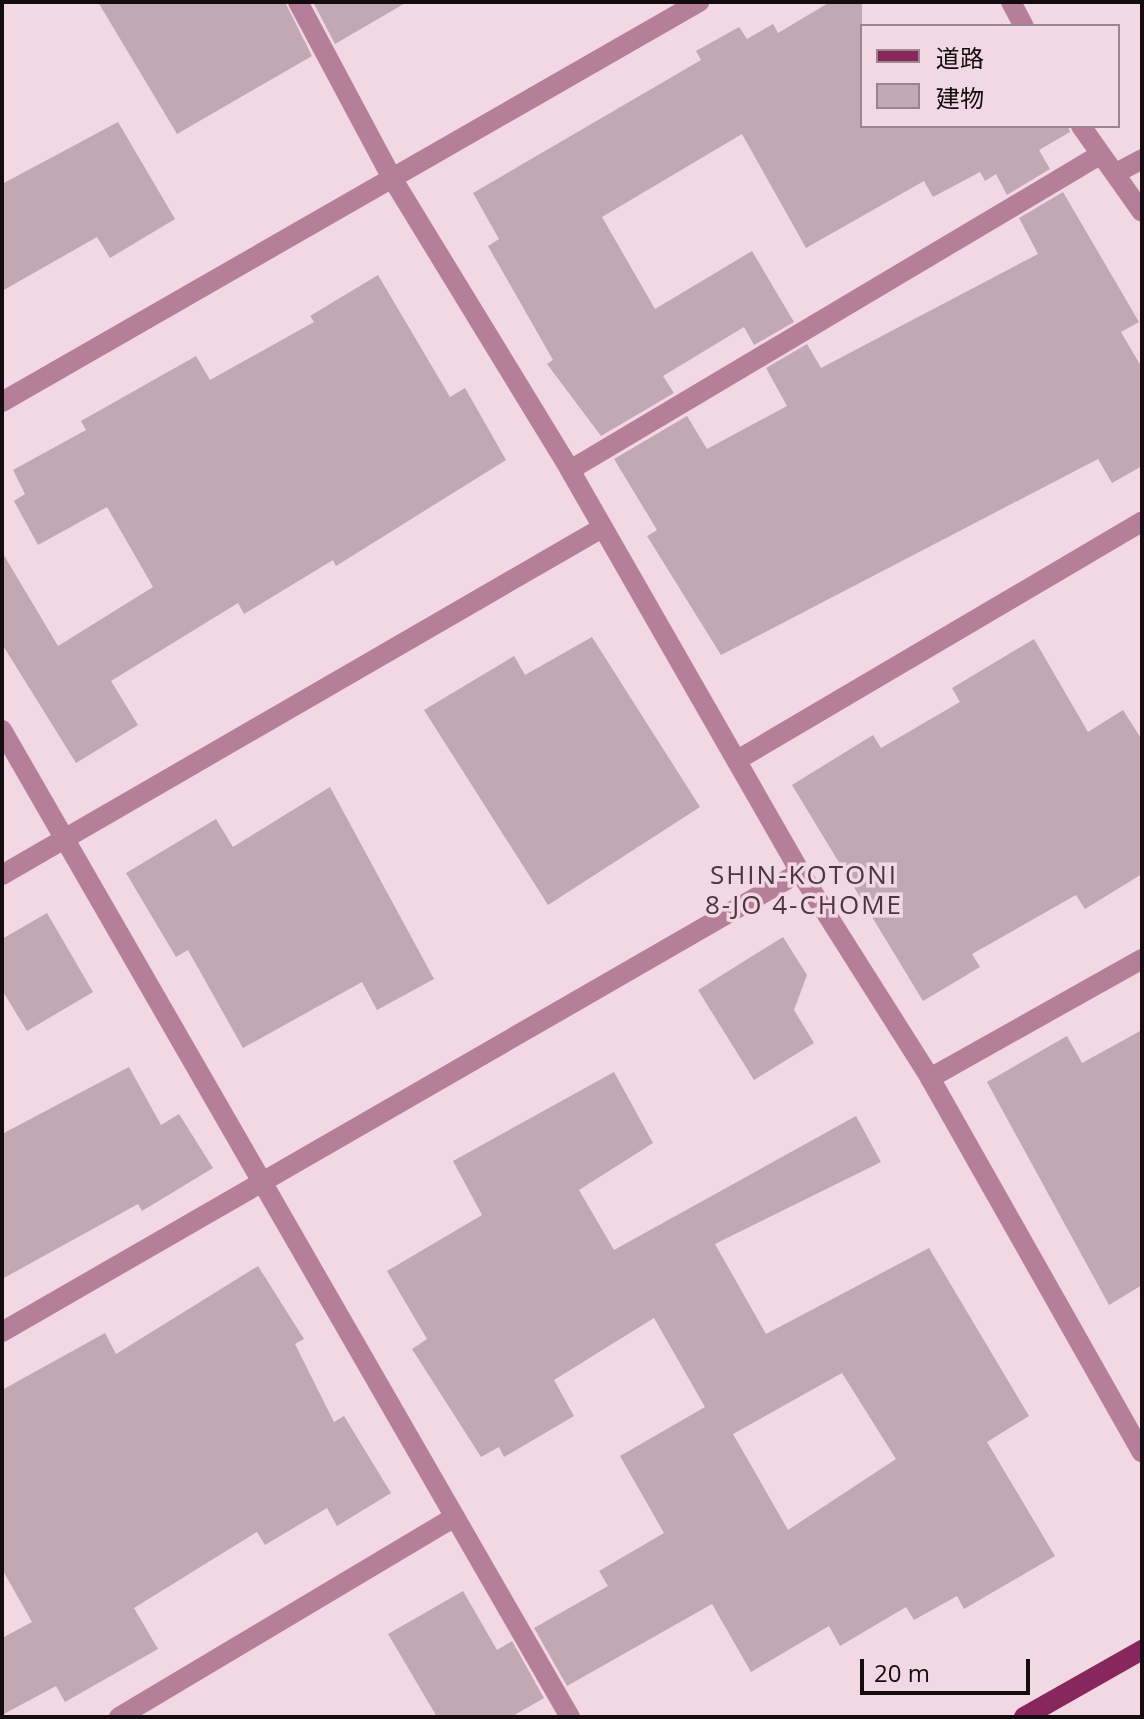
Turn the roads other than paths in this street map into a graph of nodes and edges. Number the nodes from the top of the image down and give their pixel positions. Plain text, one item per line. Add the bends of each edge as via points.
1 (298, 2) edge
2 (699, 2) edge
3 (1011, 2) edge
4 (1023, 24) edge
5 (1082, 128) edge
6 (1098, 156) junction
7 (1142, 159) edge
8 (1118, 172) junction
9 (392, 178) junction
10 (1142, 212) edge
11 (2, 402) edge
12 (570, 470) junction
13 (1142, 522) edge
14 (600, 529) junction
15 (2, 730) edge
16 (739, 759) junction
17 (65, 839) junction
18 (800, 872) junction
19 (2, 875) edge
20 (1142, 959) edge
21 (930, 1078) junction
22 (261, 1180) junction
23 (2, 1332) edge
24 (1142, 1452) edge
25 (455, 1517) junction
26 (1142, 1650) edge
27 (119, 1717) edge
28 (570, 1717) edge
29 (1024, 1717) edge

1 - 9 street
2 - 9 street
3 - 4 street
5 - 6 street
6 - 8 street
6 - 12 street
7 - 8 street
8 - 10 street
9 - 11 street
9 - 12 street
12 - 14 street
13 - 16 street
14 - 16 street
14 - 17 street
15 - 17 street
16 - 18 street
17 - 19 street
17 - 22 street
18 - 21 street
18 - 22 street
20 - 21 street
21 - 24 street
22 - 23 street
22 - 25 street
25 - 27 street
25 - 28 street
26 - 29 main road

